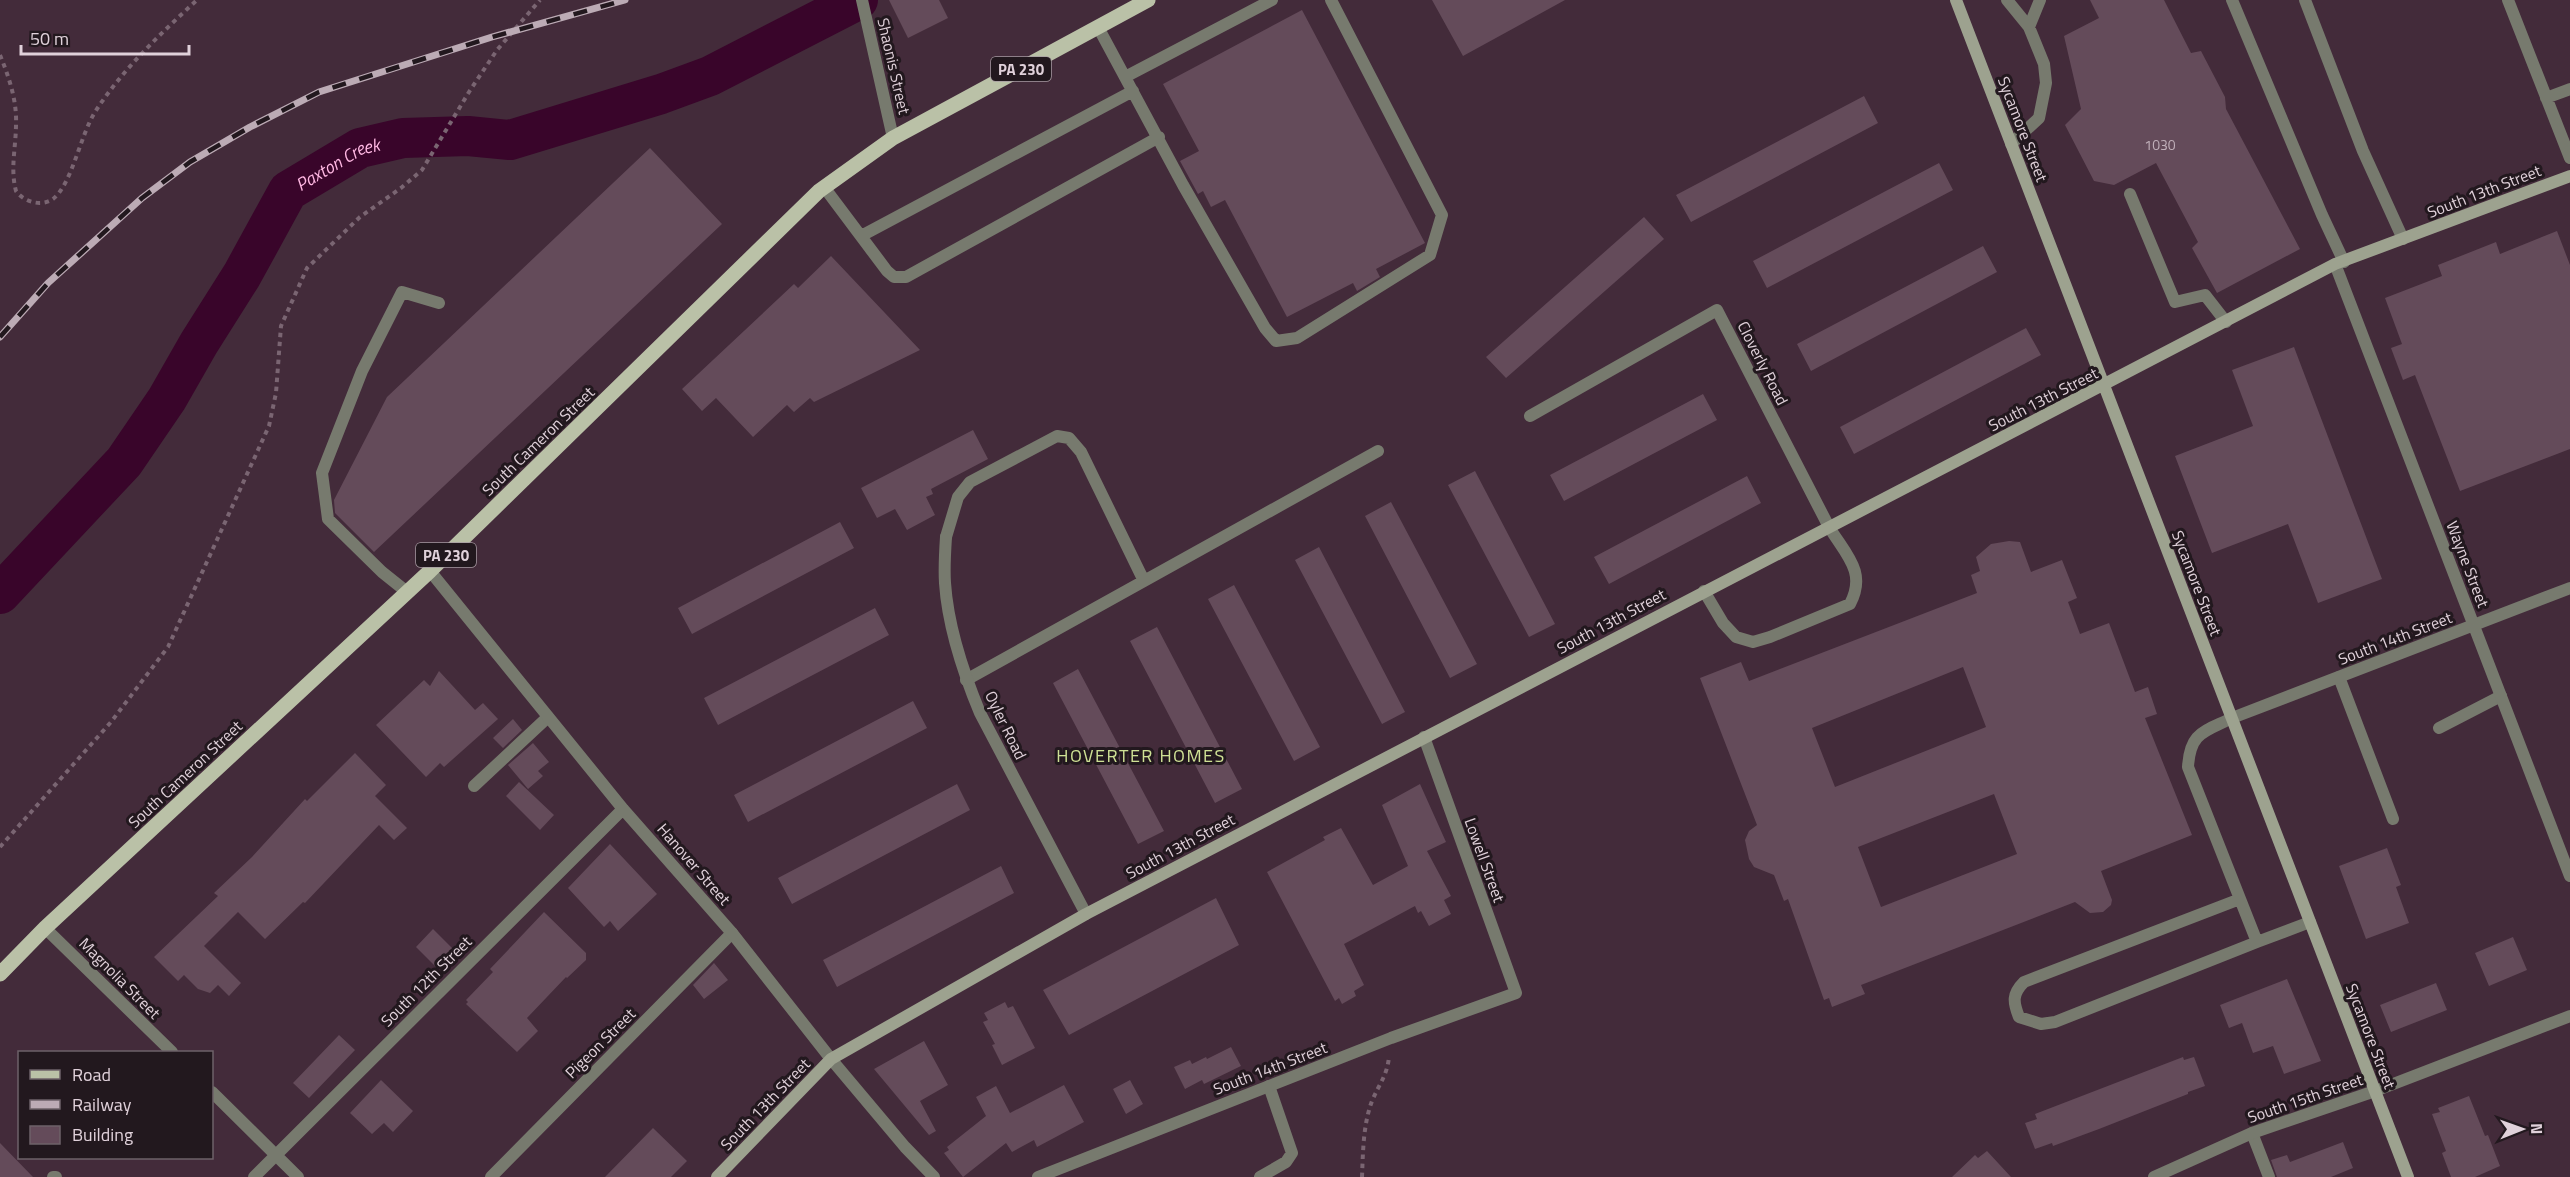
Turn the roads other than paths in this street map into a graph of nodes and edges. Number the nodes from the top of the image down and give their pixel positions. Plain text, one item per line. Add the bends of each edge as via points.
1 (1148, 0) edge
2 (1272, 0) edge
3 (1331, 0) edge
4 (1956, 0) edge
5 (2007, 0) edge
6 (2040, 0) edge
7 (2232, 0) edge
8 (2304, 0) edge
9 (2508, 0) edge
10 (864, 6) edge
11 (1098, 27) junction
12 (2030, 27) junction
13 (1125, 77) junction
14 (2570, 89) edge
15 (1133, 91) junction
16 (2546, 98) junction
17 (1159, 137) junction
18 (893, 138) junction
19 (2011, 144) junction
20 (2570, 158) edge
21 (2570, 176) edge
22 (825, 187) junction
23 (2130, 194) dead end
24 (861, 236) junction
25 (2403, 239) junction
26 (2340, 263) junction
27 (439, 303) dead end
28 (2226, 322) junction
29 (2104, 386) junction
30 (1530, 416) dead end
31 (1378, 451) dead end
32 (1829, 527) junction
33 (430, 571) junction
34 (1144, 581) junction
35 (2570, 588) edge
36 (1704, 591) junction
37 (407, 592) junction
38 (2474, 625) junction
39 (2339, 677) junction
40 (966, 680) junction
41 (2501, 696) junction
42 (548, 717) junction
43 (2232, 718) junction
44 (2439, 728) dead end
45 (1424, 737) junction
46 (474, 786) dead end
47 (623, 809) junction
48 (2393, 819) dead end
49 (2570, 876) edge
50 (2240, 899) junction
51 (1086, 914) junction
52 (2310, 922) junction
53 (45, 928) junction
54 (732, 933) junction
55 (2257, 942) junction
56 (0, 974) edge
57 (1516, 993) joint
58 (2570, 1016) edge
59 (170, 1051) edge
60 (831, 1059) junction
61 (1269, 1086) junction
62 (2375, 1091) junction
63 (213, 1093) edge
64 (2253, 1133) junction
65 (275, 1154) junction
66 (254, 1177) edge
67 (298, 1177) edge
68 (491, 1177) edge
69 (717, 1177) edge
70 (934, 1177) edge
71 (1038, 1177) edge
72 (1260, 1177) edge
73 (2154, 1177) edge
74 (2269, 1177) edge
75 (2408, 1177) edge

1 - 11 main road, South Cameron Street / PA 230
2 - 13 street
3 - 17 street via 1442,215 1431,255 1297,338 1276,341 1259,318
4 - 19 main road, Sycamore Street
5 - 12 street
6 - 12 street
7 - 26 street, Wayne Street
8 - 25 street via 2362,151
9 - 16 street
10 - 18 street, Shaonis Street
11 - 13 street
11 - 18 main road, South Cameron Street / PA 230
12 - 19 street via 2044,64 2044,98 2039,118
13 - 15 street
14 - 16 street
15 - 17 street
15 - 24 street
16 - 20 street
17 - 24 street via 906,277 887,271
18 - 22 main road, South Cameron Street / PA 230
19 - 29 main road, Sycamore Street
21 - 25 main road, South 13th Street
22 - 24 street
22 - 33 main road, South Cameron Street / PA 230
23 - 28 street via 2175,302 2205,295
25 - 26 main road, South 13th Street
26 - 28 main road, South 13th Street
26 - 38 street, Wayne Street
27 - 37 street via 402,292 362,371 322,473 328,519
28 - 29 main road, South 13th Street
29 - 32 main road, South 13th Street
29 - 43 main road, Sycamore Street
30 - 32 street, Cloverly Road via 1717,310
31 - 34 street
32 - 36 main road, South 13th Street
32 - 36 street via 1858,574 1850,604 1753,642 1736,637
33 - 37 main road, South Cameron Street / PA 230
33 - 42 street, Hanover Street
34 - 40 street
34 - 40 street, Oyler Road via 1081,452 1069,438 1057,436 970,482 958,497 945,537 945,584
35 - 38 street, South 14th Street
36 - 45 main road, South 13th Street
37 - 53 main road, South Cameron Street / PA 230
38 - 39 street, South 14th Street
38 - 41 street, Wayne Street
39 - 43 street, South 14th Street
39 - 48 street
40 - 51 street, Oyler Road
41 - 44 street
41 - 49 street, Wayne Street
42 - 46 street
42 - 47 street, Hanover Street
43 - 50 street, South 14th Street via 2194,740 2188,766
43 - 52 main road, Sycamore Street
45 - 51 main road, South 13th Street
45 - 57 street, Lowell Street
47 - 54 street, Hanover Street
47 - 65 street, South 12th Street
50 - 55 street, South 14th Street
50 - 55 street via 2024,982 2015,991 2013,1004 2019,1017 2041,1024 2055,1022
51 - 60 main road, South 13th Street
52 - 55 street
52 - 62 main road, Sycamore Street
53 - 56 main road, South Cameron Street / PA 230
53 - 59 street, Magnolia Street
54 - 60 street, Hanover Street
54 - 68 street, Pigeon Street
57 - 61 street, South 14th Street
58 - 62 street, South 15th Street
60 - 69 main road, South 13th Street
60 - 70 street, Hanover Street
61 - 71 street, South 14th Street
61 - 72 street via 1292,1153 1286,1162
62 - 64 street, South 15th Street
62 - 75 main road, Sycamore Street
63 - 65 street
64 - 73 street, South 15th Street
64 - 74 street
65 - 66 street, South 12th Street
65 - 67 street

